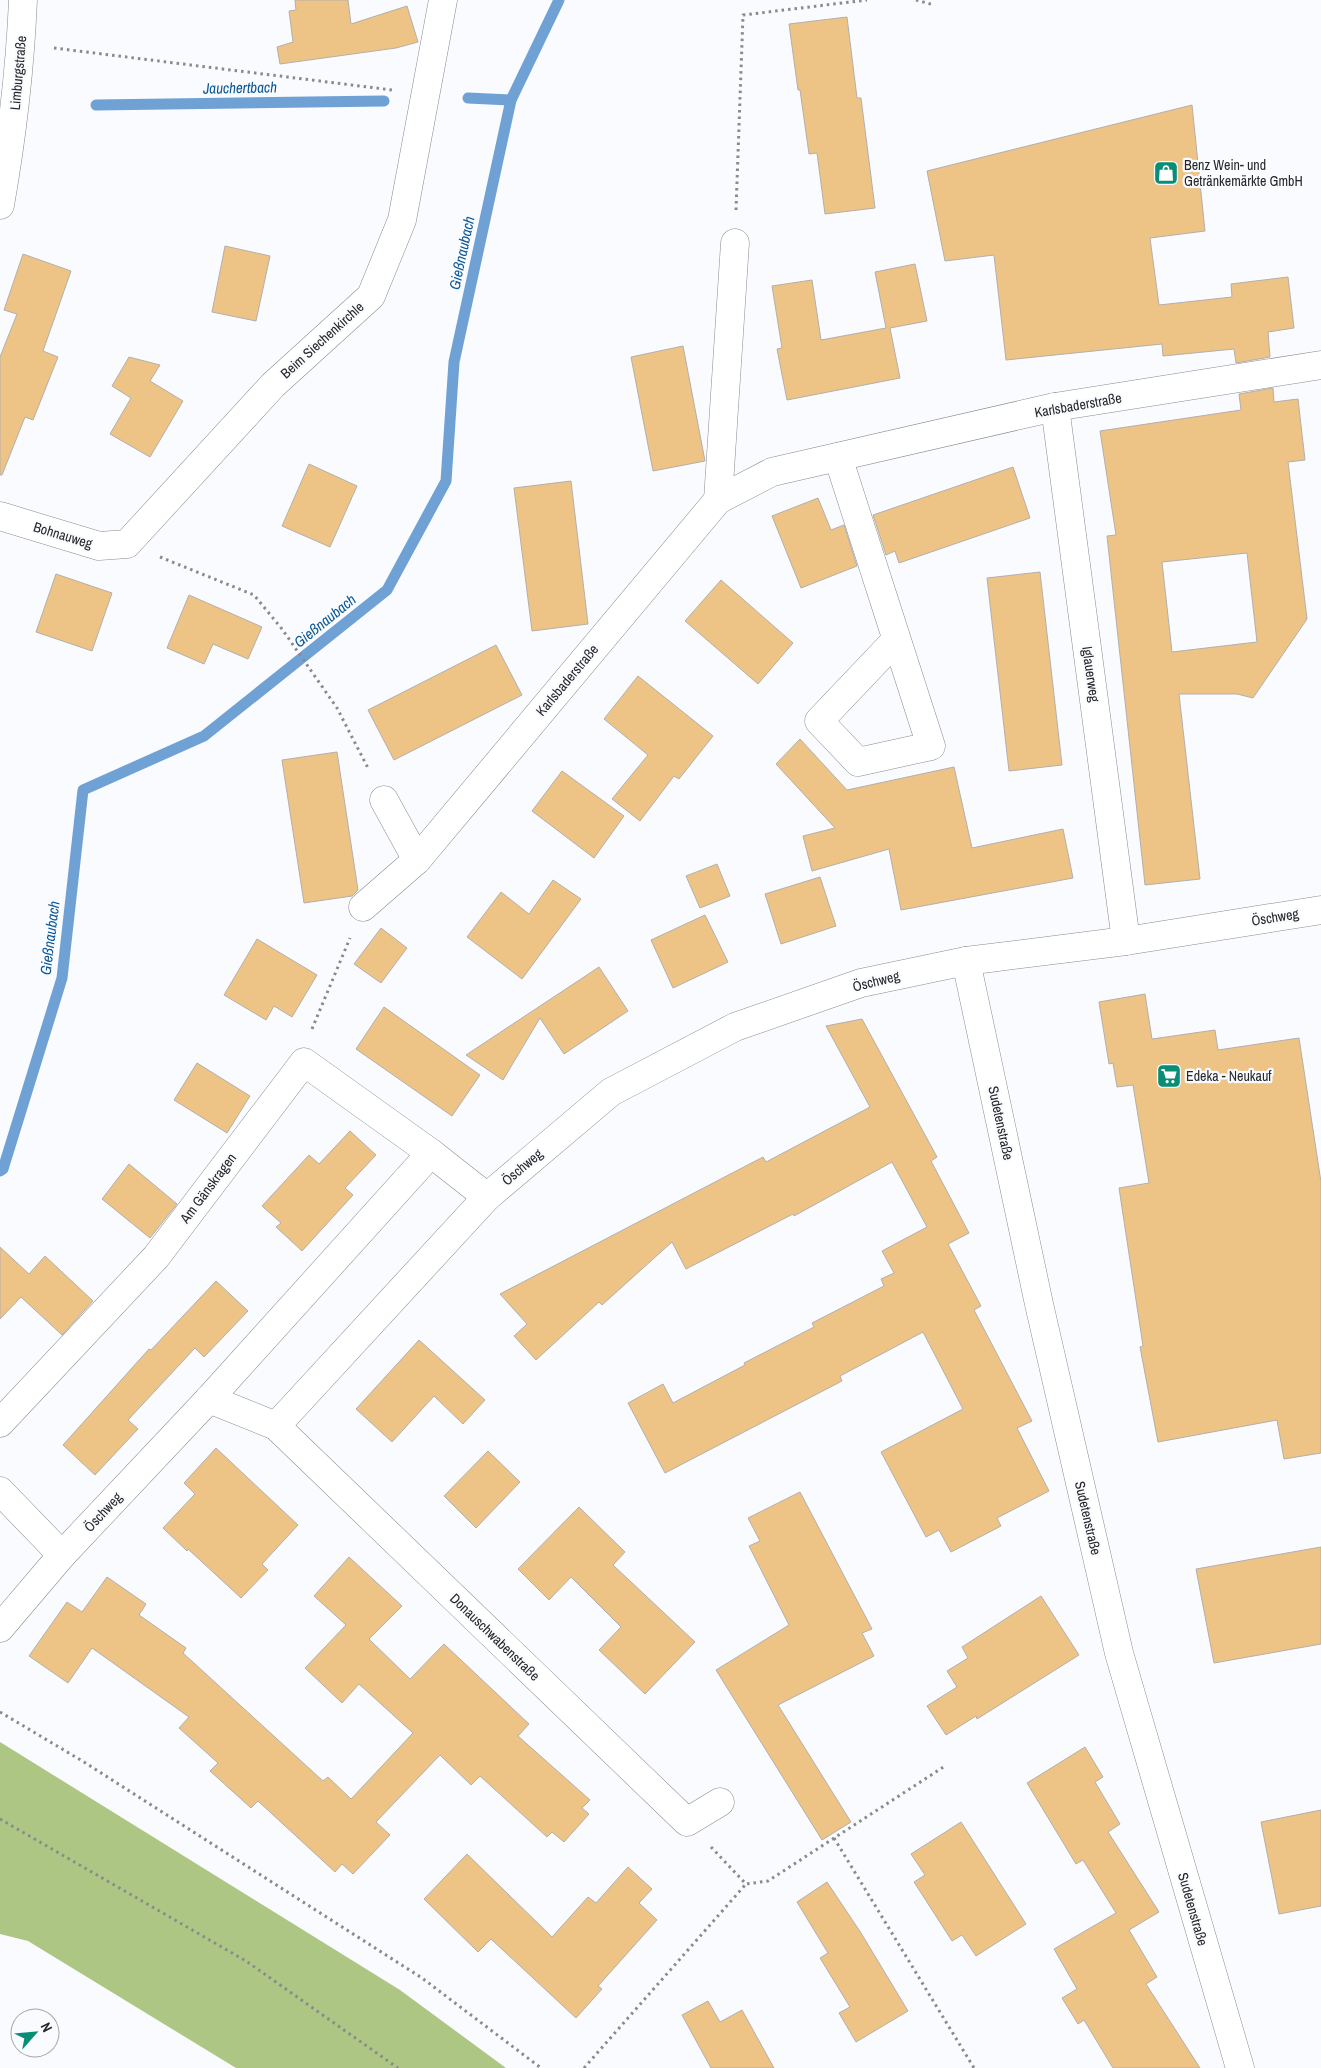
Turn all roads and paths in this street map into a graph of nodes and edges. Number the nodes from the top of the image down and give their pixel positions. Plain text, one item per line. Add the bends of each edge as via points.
1 (23, 0) edge
2 (443, 0) edge
3 (867, 0) edge
4 (916, 0) edge
5 (934, 5) dead end
6 (22, 44) junction
7 (425, 94) junction
8 (0, 205) edge
9 (735, 243) joint
10 (1321, 365) edge
11 (1055, 407) junction
12 (838, 456) junction
13 (718, 500) junction
14 (0, 516) edge
15 (127, 544) junction
16 (896, 640) junction
17 (384, 800) joint
18 (417, 860) junction
19 (363, 907) joint
20 (1321, 910) edge
21 (1126, 941) junction
22 (966, 961) junction
23 (304, 1062) junction
24 (431, 1153) junction
25 (487, 1197) junction
26 (209, 1399) junction
27 (0, 1423) edge
28 (276, 1426) junction
29 (0, 1491) edge
30 (62, 1555) junction
31 (0, 1628) edge
32 (0, 1712) edge
33 (945, 1766) dead end
34 (720, 1802) dead end
35 (0, 1819) edge
36 (687, 1822) junction
37 (834, 1838) junction
38 (746, 1884) junction
39 (398, 2068) edge
40 (542, 2068) edge
41 (584, 2068) edge
42 (974, 2068) edge
43 (1240, 2068) edge

1 - 6 street, Limburgstraße
2 - 7 street, Beim Siechenkirchle
3 - 9 path via 743,15
4 - 5 path
6 - 7 path
6 - 8 street, Limburgstraße via 13,130
7 - 15 street, Beim Siechenkirchle via 402,220 371,296 273,384
9 - 13 street
10 - 11 street, Karlsbaderstraße
11 - 12 street, Karlsbaderstraße
11 - 21 street, Iglauerweg
12 - 13 street, Karlsbaderstraße via 772,472
12 - 16 street
13 - 18 street, Karlsbaderstraße
14 - 15 street, Bohnauweg via 99,546
15 - 17 path via 254,595 337,708
16 - 16 street via 931,746 858,762 819,721
17 - 18 street
18 - 19 street, Karlsbaderstraße
19 - 23 path via 306,1044
20 - 21 street, Öschweg
21 - 22 street, Öschweg
22 - 25 street, Öschweg via 861,983 735,1027 610,1092
22 - 43 street, Sudetenstraße via 1038,1304 1119,1653
23 - 24 street
23 - 27 street, Am Gänskragen via 156,1257
24 - 25 street
24 - 26 street, Öschweg
25 - 28 street, Öschweg
26 - 28 street
26 - 30 street, Öschweg
28 - 36 street, Donauschwabenstraße
29 - 30 street
30 - 31 street, Öschweg
32 - 40 path via 422,1978
33 - 37 path
34 - 36 street
35 - 39 path via 246,1961
36 - 38 path
37 - 38 path via 768,1881
37 - 42 path
38 - 41 path

